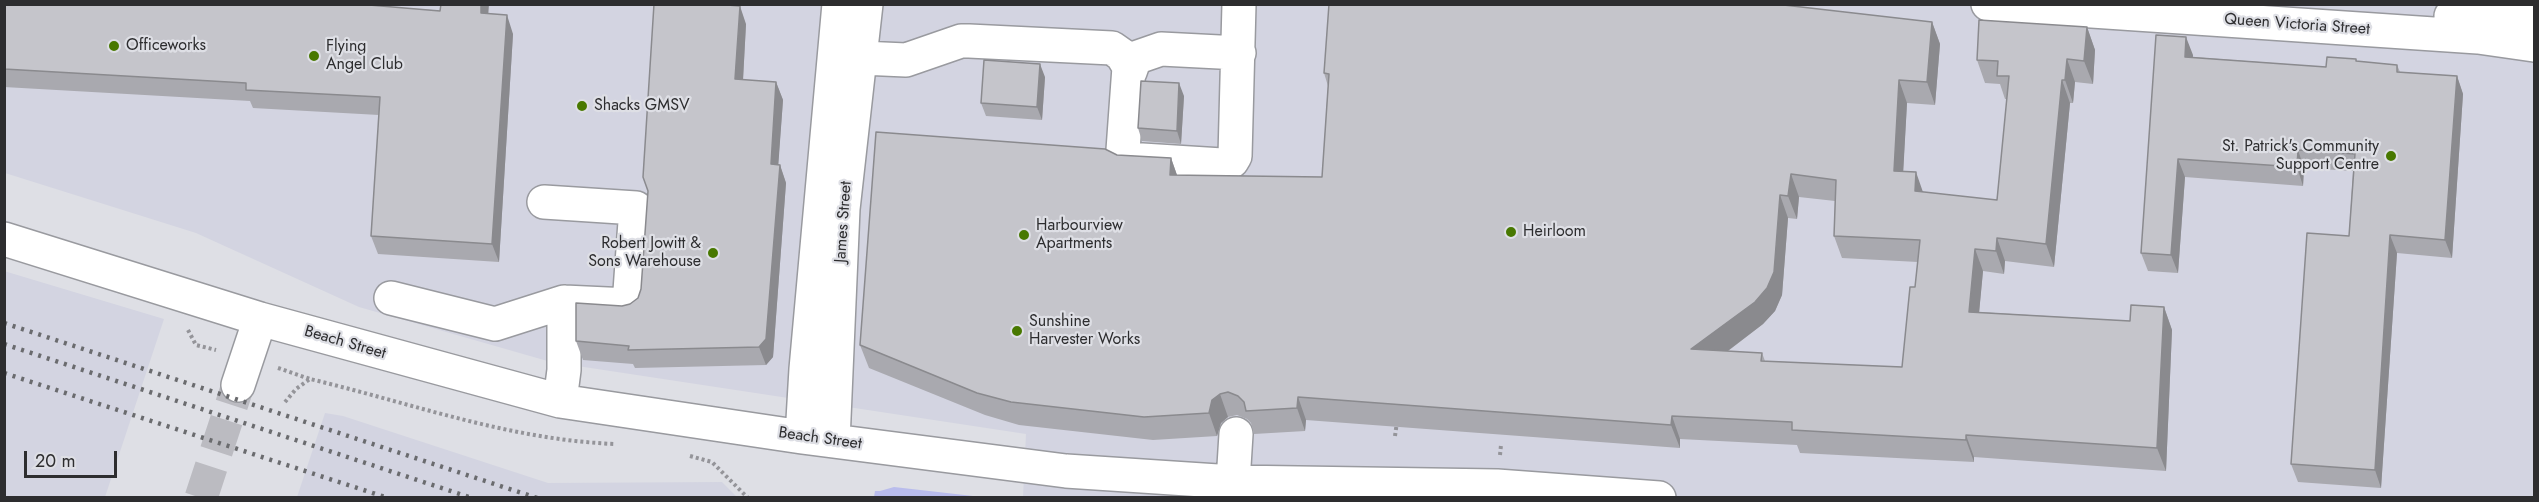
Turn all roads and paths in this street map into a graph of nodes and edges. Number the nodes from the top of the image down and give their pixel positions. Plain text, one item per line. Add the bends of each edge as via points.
1 (839, 4) edge
2 (866, 4) edge
3 (1239, 4) edge
4 (1988, 4) edge
5 (2264, 4) edge
6 (2535, 17) edge
7 (2535, 45) edge
8 (1239, 52) junction
9 (861, 58) junction
10 (1121, 60) junction
11 (544, 202) dead end
12 (4, 239) edge
13 (391, 298) dead end
14 (564, 302) junction
15 (260, 319) junction
16 (238, 386) tunnel mouth
17 (560, 401) junction
18 (285, 402) dead end
19 (1397, 417) edge
20 (1236, 434) dead end
21 (1395, 436) dead end
22 (817, 439) junction
23 (623, 444) dead end
24 (684, 454) dead end
25 (1233, 482) junction
26 (1434, 491) edge
27 (748, 498) edge
28 (1659, 498) edge

1 - 22 street, James Street via 806,369
2 - 9 street, James Street
3 - 8 street
4 - 7 street, Queen Victoria Street via 2478,37
5 - 6 street, Queen Victoria Street via 2423,16
8 - 10 street via 1161,49
8 - 10 street via 1234,156 1222,165 1126,159
9 - 10 street via 906,60 969,41
9 - 22 street, James Street
11 - 14 street via 636,208 629,305
12 - 15 street, Beach Street
13 - 14 street via 495,324
14 - 17 street
15 - 16 street
15 - 17 street, Beach Street
17 - 22 street, Beach Street
18 - 23 path via 310,379 486,427 582,443
19 - 21 path
20 - 25 street
22 - 25 street, Beach Street via 1066,471
24 - 27 path via 712,462
25 - 26 street, Beach Street
26 - 28 street, Beach Street via 1497,486

